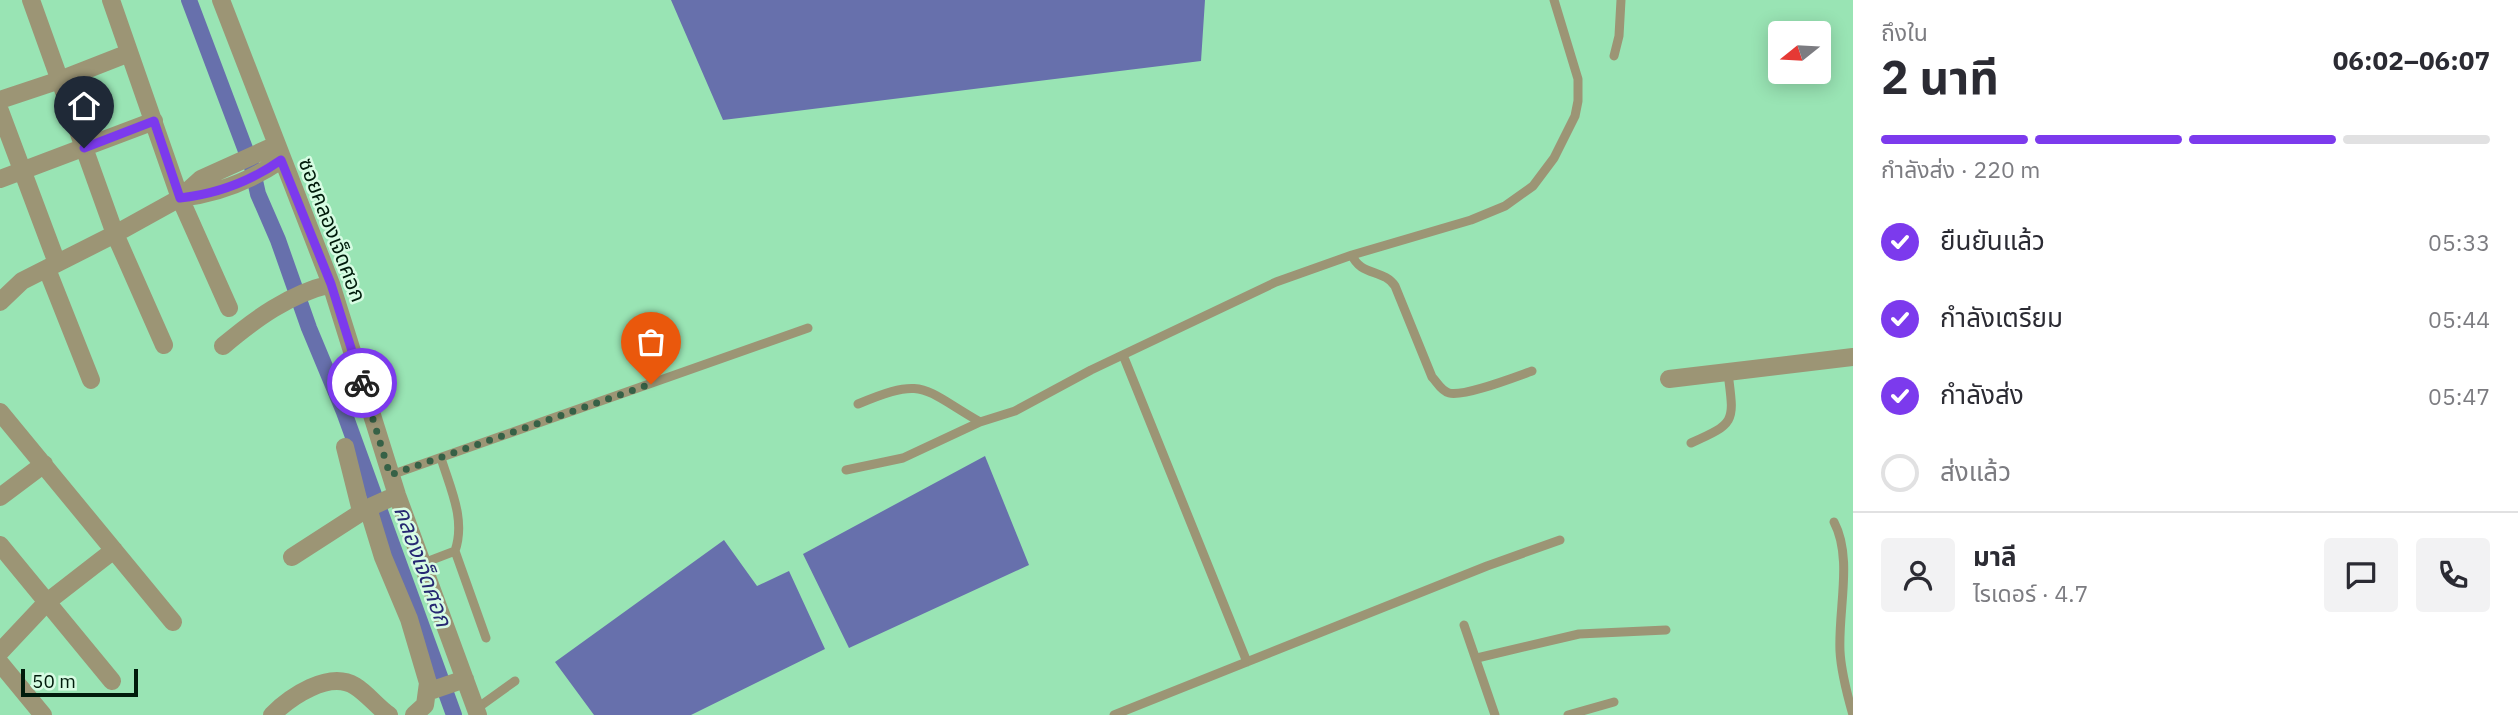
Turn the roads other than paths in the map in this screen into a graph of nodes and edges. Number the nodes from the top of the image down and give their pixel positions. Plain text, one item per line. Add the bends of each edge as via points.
1 (31, 0) edge
2 (111, 0) edge
3 (221, 0) edge
4 (1554, 0) edge
5 (1621, 0) edge
6 (129, 52) junction
7 (1614, 57) dead end
8 (60, 80) junction
9 (0, 100) edge
10 (0, 111) edge
11 (154, 121) junction
12 (84, 148) junction
13 (272, 156) junction
14 (22, 170) junction
15 (0, 179) edge
16 (180, 198) junction
17 (115, 234) junction
18 (1352, 255) junction
19 (52, 266) junction
20 (323, 286) junction
21 (0, 302) edge
22 (229, 309) dead end
23 (808, 328) dead end
24 (164, 345) dead end
25 (223, 346) dead end
26 (1124, 355) junction
27 (1853, 357) edge
28 (1532, 371) dead end
29 (1728, 373) junction
30 (1669, 379) dead end
31 (91, 380) dead end
32 (858, 404) dead end
33 (0, 412) edge
34 (980, 422) junction
35 (1691, 443) dead end
36 (345, 447) dead end
37 (441, 458) junction
38 (44, 464) junction
39 (846, 470) dead end
40 (390, 475) junction
41 (0, 497) edge
42 (376, 504) junction
43 (1834, 522) dead end
44 (1560, 540) dead end
45 (0, 545) edge
46 (114, 550) junction
47 (455, 551) junction
48 (292, 557) dead end
49 (421, 564) junction
50 (47, 603) junction
51 (173, 622) dead end
52 (1464, 625) dead end
53 (1666, 630) dead end
54 (486, 638) dead end
55 (0, 652) edge
56 (1477, 658) junction
57 (1247, 662) junction
58 (0, 663) edge
59 (464, 679) junction
60 (112, 681) dead end
61 (514, 681) dead end
62 (432, 691) junction
63 (1614, 702) dead end
64 (477, 712) edge
65 (386, 714) edge
66 (43, 715) edge
67 (272, 715) edge
68 (414, 715) edge
69 (1114, 715) edge
70 (1495, 715) edge
71 (1568, 715) edge
72 (1853, 715) edge

1 - 8 street
2 - 6 street
3 - 13 street, ซอยคลองเจ็ดศอก
4 - 18 lane via 1578,79 1578,101 1559,147 1533,186 1505,206 1482,215
5 - 7 lane
6 - 8 street
6 - 11 street
8 - 9 street
8 - 12 street
10 - 14 street
11 - 12 street
11 - 16 street
12 - 14 street
12 - 17 street
13 - 16 street via 235,164 201,179
13 - 16 street via 242,182 207,195
13 - 20 street, ซอยคลองเจ็ดศอก
14 - 15 street
14 - 19 street
16 - 17 street
16 - 22 street
17 - 19 street
17 - 24 street
18 - 26 lane via 1276,282
18 - 28 lane via 1361,268 1391,279 1432,377 1441,388 1450,393 1469,391
19 - 21 street via 22,281
19 - 31 street
20 - 25 street via 276,307
20 - 40 street, ซอยคลองเจ็ดศอก
23 - 37 lane
26 - 34 lane via 1015,411
26 - 57 lane
27 - 29 street
29 - 30 street
29 - 35 lane via 1730,420 1721,430
32 - 34 lane via 912,386 928,390
33 - 38 street
34 - 39 lane via 904,458
36 - 42 street
37 - 40 lane
37 - 47 lane via 459,519
38 - 41 street
38 - 46 street
40 - 42 street, ซอยคลองเจ็ดศอก
42 - 48 street
42 - 49 street, ซอยคลองเจ็ดศอก
42 - 62 street via 383,557
43 - 72 lane via 1843,535 1845,550 1840,651
44 - 57 lane
45 - 50 street
46 - 50 street
46 - 51 street
47 - 49 lane
47 - 54 lane
49 - 59 street, ซอยคลองเจ็ดศอก
50 - 55 street
50 - 60 street
52 - 56 lane
53 - 56 lane via 1579,634
56 - 70 lane
57 - 69 lane
58 - 66 street
59 - 62 street
59 - 64 street, ซอยคลองเจ็ดศอก
61 - 64 lane
62 - 68 street
63 - 71 lane
65 - 67 street via 353,684 336,682 315,686

